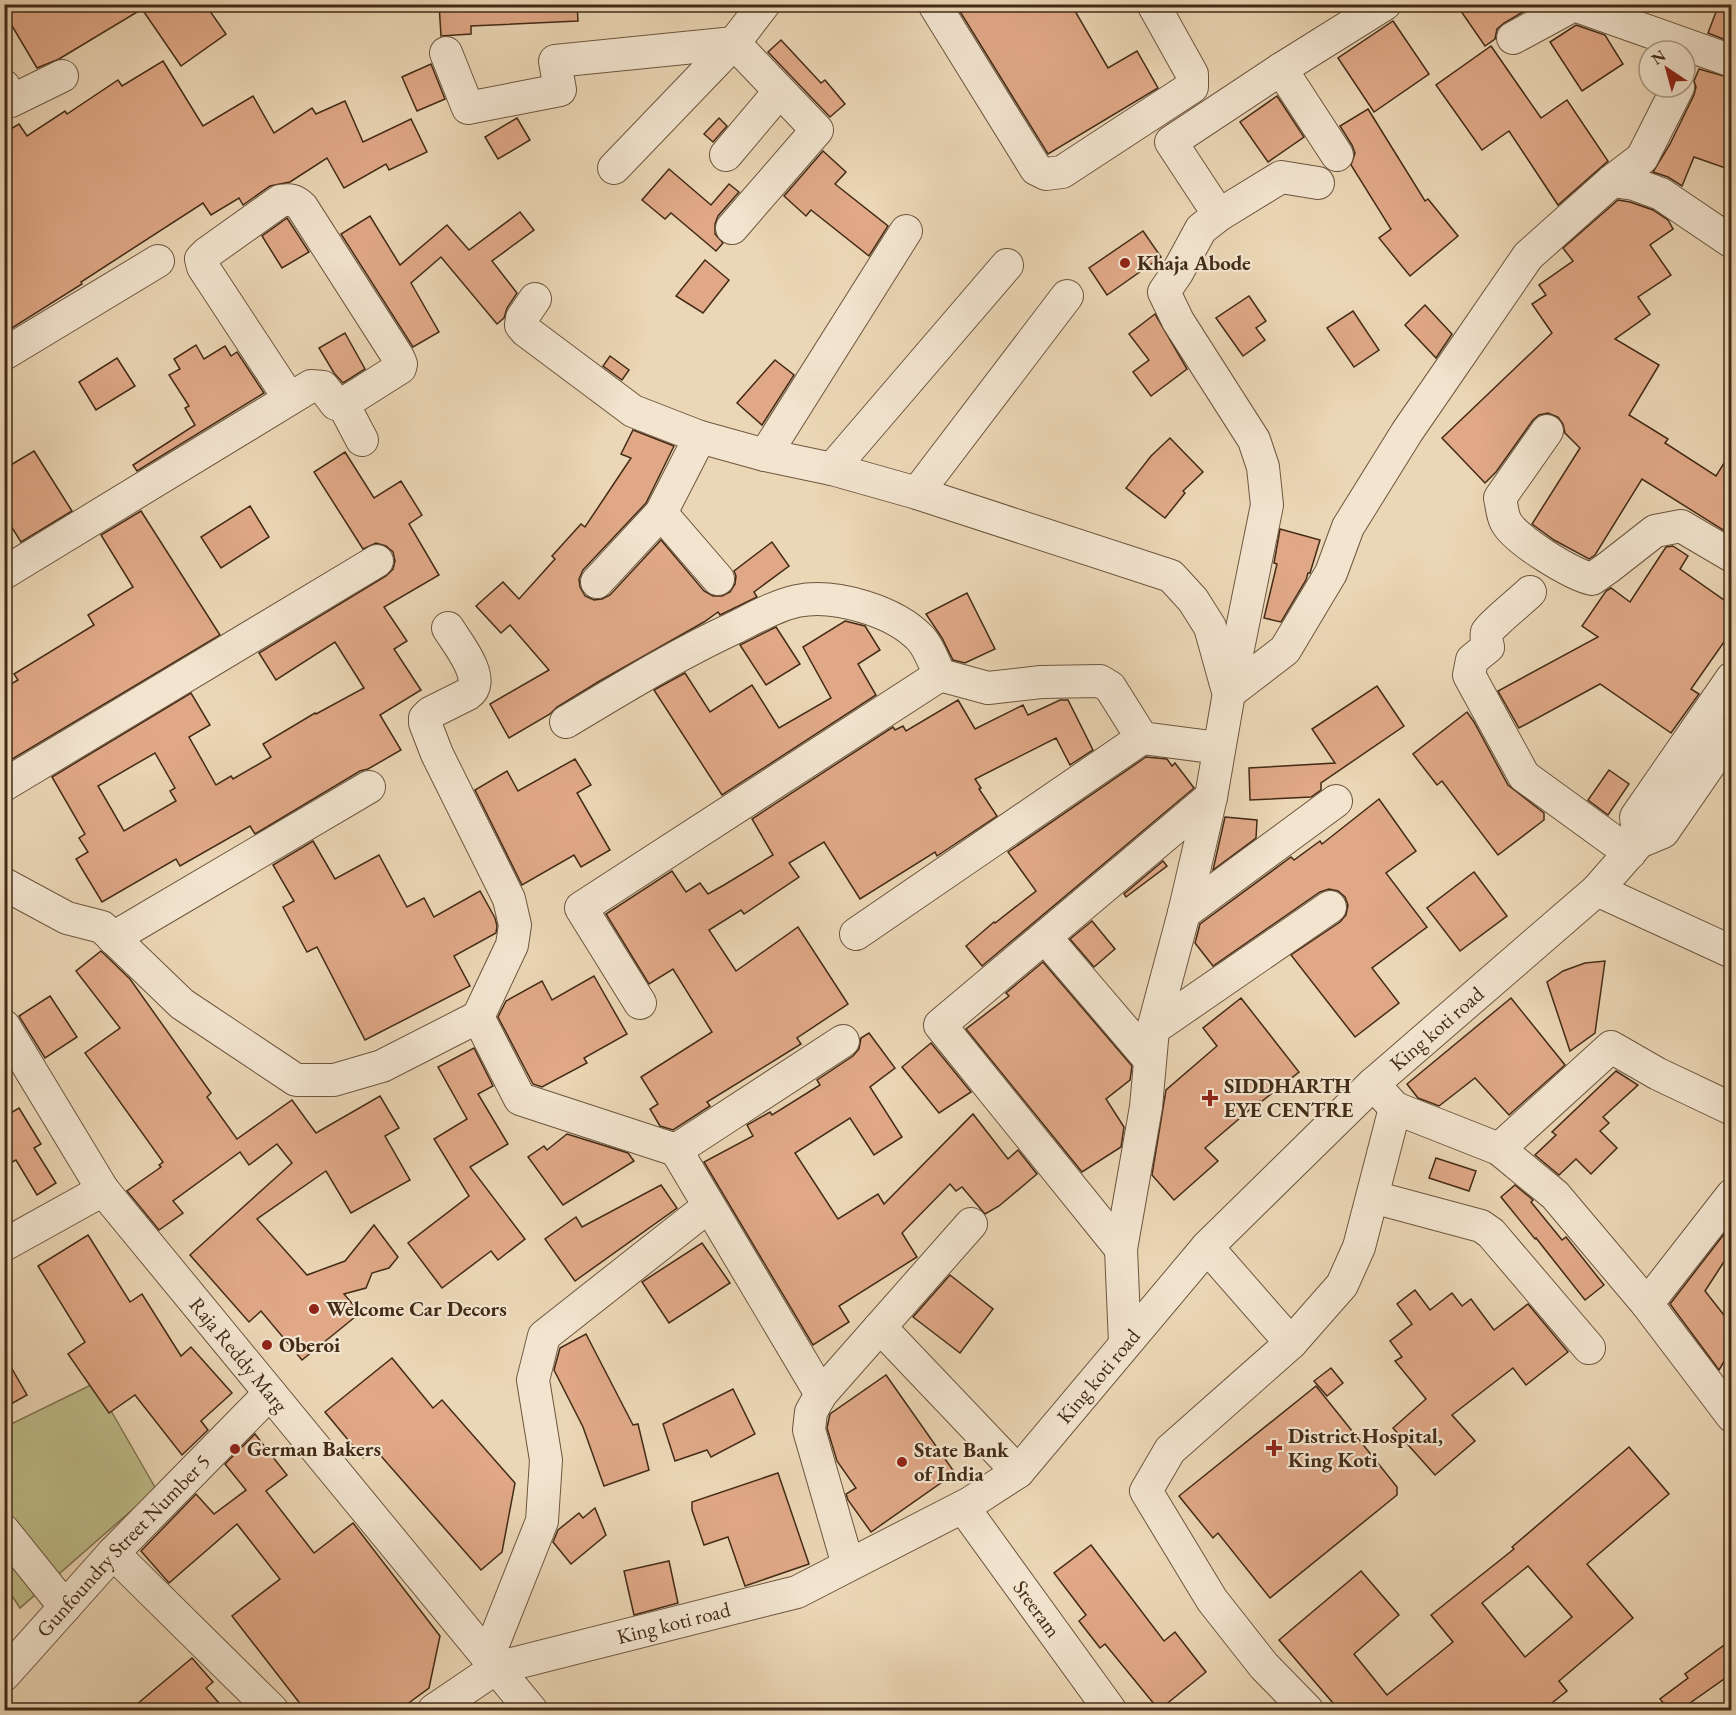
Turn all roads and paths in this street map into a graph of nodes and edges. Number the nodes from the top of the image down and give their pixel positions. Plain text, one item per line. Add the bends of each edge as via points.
1 (764, 4) edge
2 (934, 4) edge
3 (1153, 4) edge
4 (1385, 4) edge
5 (1513, 38) dead end
6 (1646, 39) edge
7 (734, 43) junction
8 (446, 54) dead end
9 (1697, 60) edge
10 (1731, 61) edge
11 (1281, 69) junction
12 (62, 76) dead end
13 (4, 86) edge
14 (779, 92) junction
15 (1672, 99) edge
16 (726, 155) dead end
17 (1336, 155) dead end
18 (614, 168) dead end
19 (1612, 182) junction
20 (1318, 183) dead end
21 (1219, 215) junction
22 (732, 228) dead end
23 (906, 231) dead end
24 (1731, 242) edge
25 (158, 261) dead end
26 (1007, 265) dead end
27 (1067, 296) dead end
28 (535, 299) dead end
29 (4, 354) edge
30 (289, 398) junction
31 (343, 404) junction
32 (1547, 431) dead end
33 (700, 437) junction
34 (362, 440) dead end
35 (765, 455) junction
36 (832, 469) junction
37 (917, 493) junction
38 (661, 513) junction
39 (1731, 556) edge
40 (377, 561) dead end
41 (4, 573) edge
42 (718, 579) dead end
43 (597, 582) dead end
44 (1530, 592) dead end
45 (447, 628) dead end
46 (940, 675) junction
47 (1731, 678) edge
48 (1228, 693) junction
49 (566, 722) dead end
50 (1731, 732) edge
51 (1142, 738) junction
52 (1220, 748) junction
53 (4, 785) edge
54 (369, 787) dead end
55 (1211, 797) junction
56 (1336, 801) dead end
57 (1635, 847) junction
58 (4, 884) edge
59 (1598, 890) junction
60 (1330, 907) dead end
61 (1184, 913) junction
62 (856, 934) dead end
63 (113, 938) junction
64 (1045, 938) junction
65 (1731, 952) edge
66 (640, 1003) dead end
67 (478, 1017) junction
68 (4, 1026) edge
69 (1153, 1029) junction
70 (843, 1041) dead end
71 (1150, 1060) junction
72 (1373, 1084) junction
73 (1395, 1108) junction
74 (1731, 1109) edge
75 (1499, 1149) junction
76 (676, 1150) junction
77 (103, 1190) junction
78 (1731, 1195) edge
79 (1372, 1197) junction
80 (709, 1206) junction
81 (971, 1224) dead end
82 (4, 1245) edge
83 (1207, 1247) junction
84 (1121, 1249) junction
85 (1647, 1304) junction
86 (880, 1328) junction
87 (1291, 1343) junction
88 (1125, 1344) junction
89 (1589, 1348) dead end
90 (270, 1393) junction
91 (821, 1394) junction
92 (1731, 1416) edge
93 (1018, 1472) junction
94 (963, 1507) junction
95 (4, 1531) edge
96 (113, 1552) junction
97 (848, 1565) junction
98 (4, 1566) edge
99 (57, 1615) junction
100 (492, 1662) junction
101 (4, 1675) edge
102 (272, 1710) edge
103 (434, 1710) edge
104 (531, 1710) edge
105 (1110, 1710) edge
106 (1307, 1710) edge

1 - 7 street
2 - 3 street via 1036,169 1046,174 1062,172 1192,87 1192,74
4 - 11 street
5 - 6 street via 1574,5
7 - 8 street via 555,61 560,90 468,108
7 - 14 street
7 - 18 street
9 - 10 street
11 - 17 street
11 - 21 street via 1171,142
12 - 13 street via 11,101
14 - 16 street
14 - 22 street via 817,130
15 - 19 street via 1642,158
19 - 24 street via 1634,184 1661,194
19 - 48 street via 1528,256 1407,432 1348,527 1332,573 1285,650
20 - 21 street via 1281,177
21 - 48 street via 1201,229 1164,292 1178,321 1254,440 1263,467 1267,505
23 - 35 street
25 - 29 street
26 - 36 street
27 - 37 street
28 - 33 street via 522,318 521,325 526,331 633,411
30 - 31 street via 319,386 336,404
30 - 31 street via 201,259 288,199 302,207 400,361 400,368
30 - 41 street
31 - 34 street
32 - 39 street via 1500,498 1506,523 1515,534 1565,569 1592,579 1655,531 1681,526
33 - 35 street
33 - 38 street
35 - 36 street
36 - 37 street
37 - 48 street via 1171,576 1210,627
38 - 42 street
38 - 43 street
40 - 53 street
44 - 57 street via 1487,632 1488,646 1472,660 1469,675 1524,776
45 - 67 street via 473,669 475,684 473,691 430,713 425,717 426,723 437,754 509,899 515,925 512,945
46 - 49 street via 922,640 900,622 861,605 798,601 682,652
46 - 51 street via 988,688 1100,681 1110,687
46 - 66 street via 581,908
47 - 57 street via 1636,817
48 - 52 street
50 - 57 street, King koti road via 1663,831
51 - 52 street
51 - 62 street
52 - 55 street
54 - 63 street
55 - 61 street
55 - 64 street
56 - 61 street
57 - 59 street, King koti road
58 - 63 street via 67,918 102,927
59 - 65 street
59 - 72 street, King koti road
60 - 69 street
61 - 69 street
63 - 67 street via 182,1004 296,1080 334,1080 382,1066
64 - 71 street
64 - 84 street via 940,1025
67 - 76 street via 520,1099
68 - 77 street, Raja Reddy Marg
69 - 71 street
70 - 76 street
71 - 84 street via 1146,1107
72 - 73 street
72 - 83 street, King koti road
73 - 75 street
73 - 79 street
74 - 75 street via 1611,1047
75 - 85 street via 1555,1195
76 - 80 street
77 - 82 street
77 - 90 street, Raja Reddy Marg
78 - 85 street
79 - 87 street via 1359,1247 1342,1285
79 - 89 street via 1486,1229
80 - 91 street
80 - 100 street via 544,1336 533,1380 546,1460 542,1521
81 - 86 street
83 - 87 street
83 - 88 street, King koti road
84 - 88 street
85 - 92 street
86 - 91 street
86 - 93 street
87 - 106 street via 1170,1450 1146,1491 1212,1600 1264,1666
88 - 93 street, King koti road
90 - 96 street, Gunfoundry Street Number 5
90 - 100 street, Raja Reddy Marg
91 - 97 street via 811,1412 809,1430
93 - 94 street, King koti road
94 - 97 street, King koti road
94 - 105 street, Sreeram
95 - 99 street
96 - 99 street, Gunfoundry Street Number 5
96 - 102 street
97 - 100 street, King koti road via 797,1592
98 - 99 street
99 - 101 street, Gunfoundry Street Number 5
100 - 103 street, King koti road
100 - 104 street, Raja Reddy Marg

